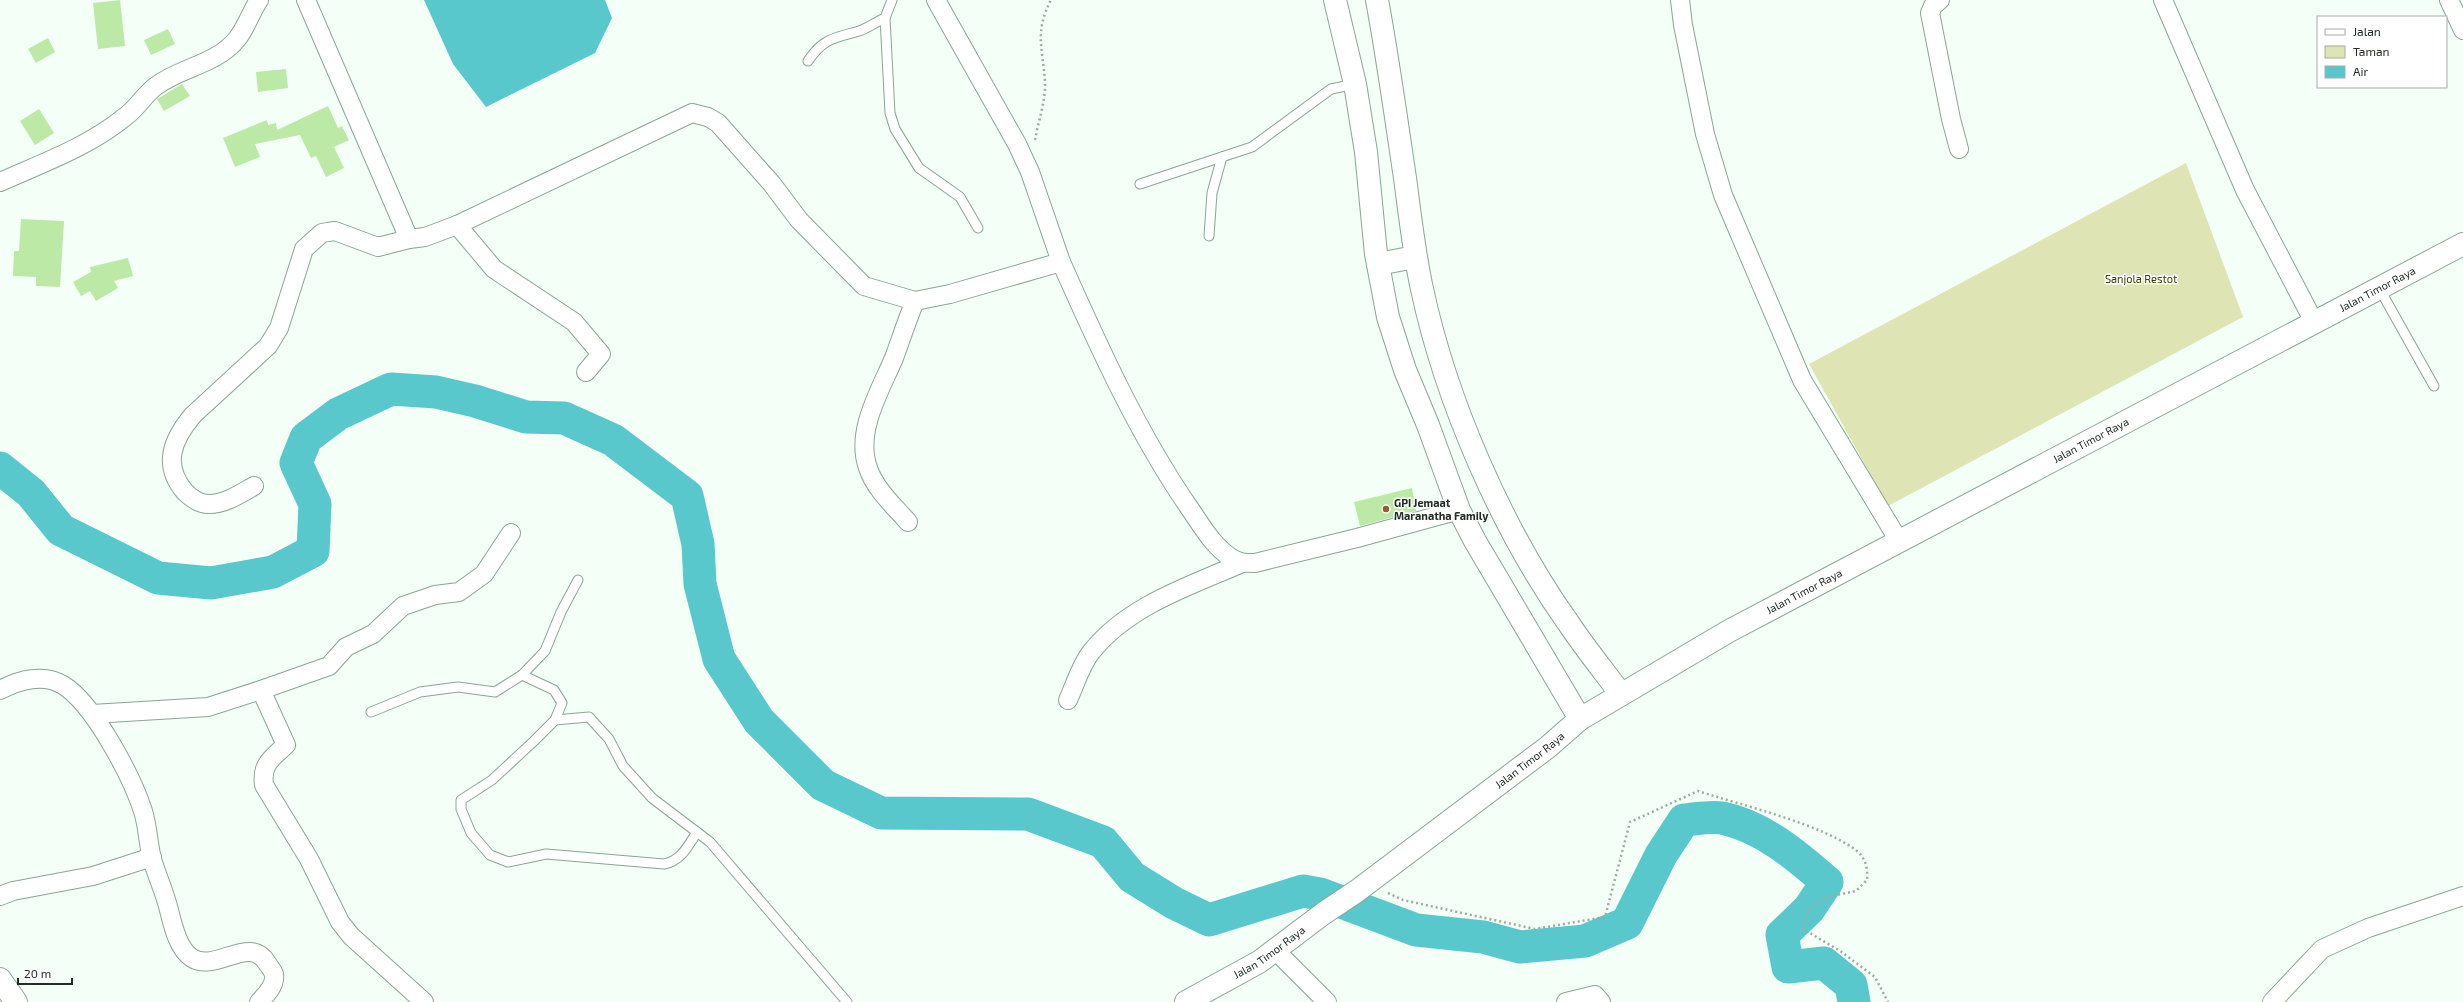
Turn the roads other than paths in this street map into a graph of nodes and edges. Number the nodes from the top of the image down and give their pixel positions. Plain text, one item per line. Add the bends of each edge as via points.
1 (259, 0) edge
2 (306, 0) edge
3 (892, 0) edge
4 (936, 0) edge
5 (1335, 0) edge
6 (1377, 0) edge
7 (1680, 0) edge
8 (1940, 0) edge
9 (2163, 0) edge
10 (2449, 0) edge
11 (885, 18) junction
12 (2463, 30) edge
13 (808, 61) dead end
14 (1355, 84) junction
15 (1959, 149) dead end
16 (1222, 157) junction
17 (0, 182) edge
18 (1140, 184) dead end
19 (457, 225) junction
20 (978, 228) dead end
21 (1209, 236) dead end
22 (409, 238) junction
23 (2463, 244) edge
24 (1416, 257) junction
25 (1061, 262) junction
26 (1378, 264) junction
27 (2379, 288) junction
28 (916, 301) junction
29 (2314, 322) junction
30 (586, 372) dead end
31 (2434, 386) dead end
32 (254, 486) dead end
33 (1459, 510) junction
34 (908, 522) dead end
35 (511, 533) dead end
36 (1899, 541) junction
37 (1242, 563) junction
38 (578, 580) dead end
39 (522, 675) junction
40 (0, 690) edge
41 (261, 690) junction
42 (1620, 693) junction
43 (1068, 700) dead end
44 (371, 712) dead end
45 (92, 714) junction
46 (1580, 719) junction
47 (555, 720) junction
48 (697, 832) junction
49 (152, 857) junction
50 (0, 896) edge
51 (2463, 896) edge
52 (1275, 950) junction
53 (0, 979) edge
54 (16, 1002) edge
55 (259, 1002) edge
56 (424, 1002) edge
57 (847, 1002) edge
58 (1186, 1002) edge
59 (1328, 1002) edge
60 (1566, 1002) edge
61 (1602, 1002) edge
62 (2272, 1002) edge

1 - 17 street via 237,39 225,51 154,86 127,116 97,136
2 - 22 street
3 - 11 lane
4 - 25 street via 1004,117 1030,172
5 - 14 main road
6 - 24 main road
7 - 36 street via 1684,33 1705,134 1723,195 1802,380
8 - 15 street via 1930,13 1950,119
9 - 29 street via 2245,190
10 - 12 street
11 - 13 lane via 861,30 830,38
11 - 20 lane via 890,113 895,129 919,168 960,197
14 - 16 lane via 1331,89 1252,147
14 - 26 main road via 1366,152
16 - 18 lane
16 - 21 lane via 1212,193
19 - 22 street via 425,238
19 - 28 street via 692,113 708,117 718,124 772,184 799,220 864,286
19 - 30 street via 494,270 574,322 601,354
22 - 32 street via 378,247 335,231 322,233 310,241 304,248 279,328 268,346 182,427 174,447 171,466 176,481 192,499 207,505 223,503
23 - 27 main road, Jalan Timor Raya
24 - 26 main road
24 - 42 main road via 1431,330 1458,409 1511,528 1568,624
25 - 28 street
25 - 37 street via 1123,395 1163,470 1212,540 1230,557
26 - 33 main road via 1388,317 1405,370
27 - 29 main road, Jalan Timor Raya
27 - 31 lane
28 - 34 street via 872,411 865,452 868,469 878,488
29 - 36 main road, Jalan Timor Raya
33 - 37 street via 1256,563
33 - 46 main road via 1494,575
35 - 41 street via 484,574 459,592 435,595 403,606 373,634 346,647 329,666
36 - 42 main road, Jalan Timor Raya via 1729,631
37 - 43 street via 1155,602 1116,626 1091,652
38 - 39 lane via 545,651
39 - 44 lane via 495,692 458,687 420,692
39 - 47 lane via 554,690 562,703
40 - 45 street via 33,678 47,679 63,684
41 - 45 street via 208,707
41 - 56 street via 286,745 265,767 262,773 264,785 306,853 340,922 351,936
42 - 46 main road, Jalan Timor Raya
45 - 49 street via 112,745 138,798 148,828
46 - 52 main road, Jalan Timor Raya via 1548,747
47 - 48 lane via 589,717 609,739 623,766 652,798
47 - 48 lane via 492,780 462,800 461,810 471,834 490,855 508,862 546,854 664,864 683,854
48 - 57 lane via 710,842
49 - 50 street via 93,876 13,891
49 - 55 street via 174,927 187,954 202,962 255,952 265,960 274,974 273,986
51 - 62 street via 2368,928 2322,949
52 - 58 main road, Jalan Timor Raya via 1235,977
52 - 59 street
53 - 54 main road
60 - 61 street via 1595,995

